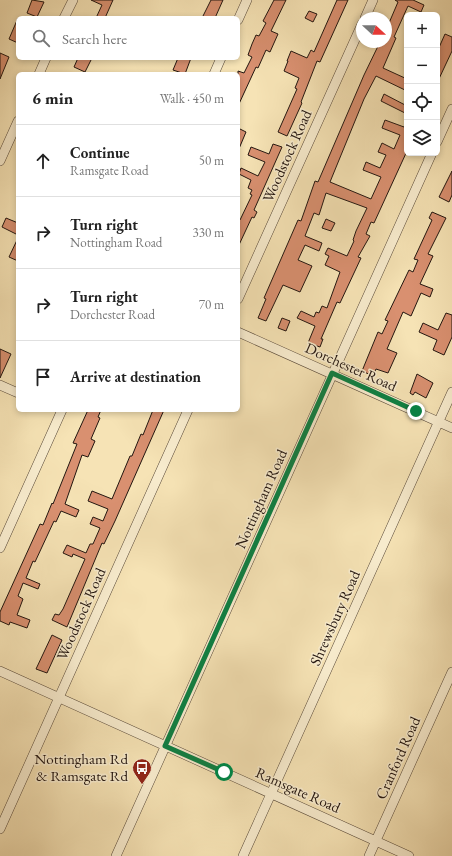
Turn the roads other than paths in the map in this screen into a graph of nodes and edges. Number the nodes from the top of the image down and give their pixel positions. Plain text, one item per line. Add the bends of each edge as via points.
1 (73, 0) edge
2 (247, 0) edge
3 (373, 0) edge
4 (368, 12) edge
5 (65, 16) edge
6 (240, 16) edge
7 (356, 37) edge
8 (45, 60) edge
9 (220, 60) edge
10 (40, 72) edge
11 (215, 72) edge
12 (452, 109) edge
13 (16, 125) edge
14 (440, 135) edge
15 (431, 156) edge
16 (0, 161) edge
17 (240, 295) edge
18 (240, 333) edge
19 (332, 373) junction
20 (0, 385) edge
21 (16, 392) edge
22 (452, 392) edge
23 (59, 412) edge
24 (187, 412) edge
25 (439, 422) junction
26 (452, 428) edge
27 (0, 548) edge
28 (0, 671) edge
29 (452, 672) edge
30 (59, 698) junction
31 (165, 746) junction
32 (272, 794) junction
33 (0, 829) edge
34 (376, 841) junction
35 (116, 856) edge
36 (243, 856) edge
37 (369, 856) edge
38 (409, 856) edge

1 - 5 street
2 - 6 street
3 - 4 street
7 - 17 street, Woodstock Road
8 - 10 street
9 - 11 street
12 - 14 street
13 - 16 street
15 - 19 street, Nottingham Road
18 - 19 street, Dorchester Road
19 - 25 street, Dorchester Road
19 - 31 street, Nottingham Road
20 - 21 street
22 - 25 street, Shrewsbury Road
23 - 27 street
24 - 30 street, Woodstock Road
25 - 26 street, Dorchester Road
25 - 32 street, Shrewsbury Road
28 - 30 street, Ramsgate Road
29 - 34 street, Cranford Road
30 - 31 street, Ramsgate Road
30 - 33 street, Woodstock Road
31 - 32 street, Ramsgate Road
31 - 35 street, Nottingham Road
32 - 34 street, Ramsgate Road
32 - 36 street, Shrewsbury Road
34 - 37 street, Cranford Road
34 - 38 street, Ramsgate Road

